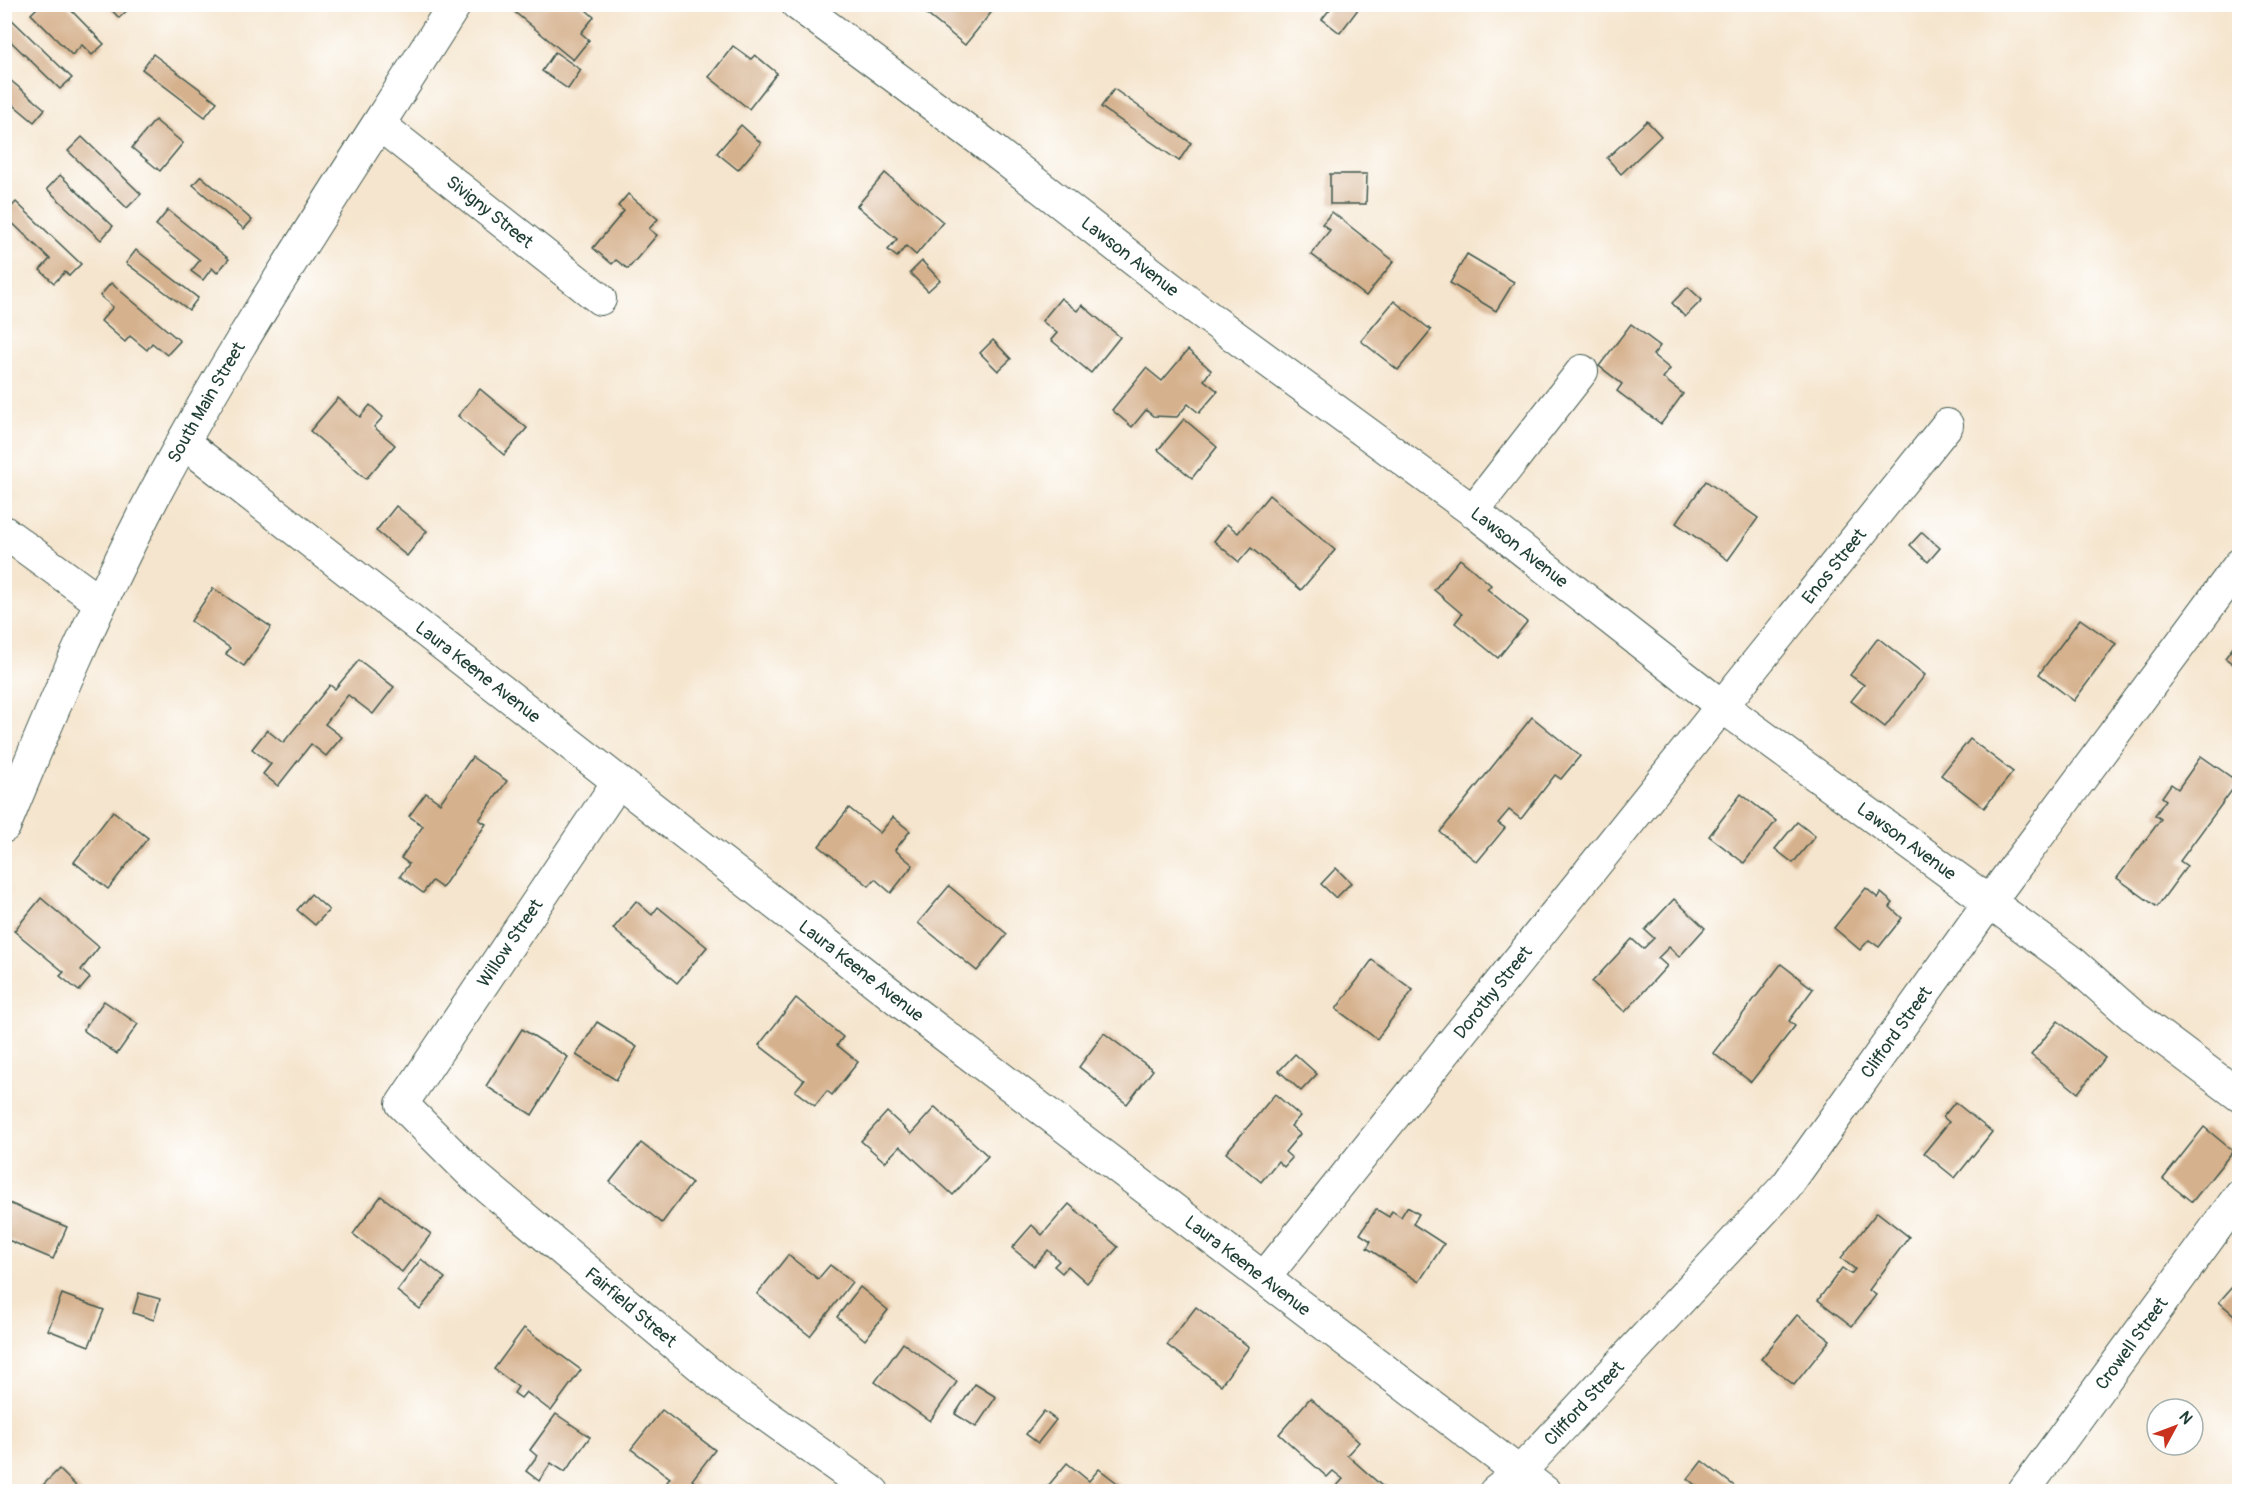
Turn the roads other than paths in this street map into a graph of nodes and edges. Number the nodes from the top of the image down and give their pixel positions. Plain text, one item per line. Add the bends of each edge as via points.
1 (455, 4) edge
2 (797, 4) edge
3 (380, 125) junction
4 (600, 300) dead end
5 (1582, 371) dead end
6 (1947, 425) dead end
7 (183, 442) junction
8 (1473, 511) junction
9 (4, 532) edge
10 (2240, 564) edge
11 (100, 602) junction
12 (1723, 707) junction
13 (618, 782) junction
14 (4, 826) edge
15 (1990, 901) junction
16 (2240, 1096) edge
17 (403, 1105) joint
18 (2240, 1195) edge
19 (1264, 1278) junction
20 (1507, 1482) edge
21 (873, 1491) edge
22 (1545, 1491) edge
23 (2023, 1491) edge

1 - 3 main road, South Main Street
2 - 8 street, Lawson Avenue via 1196,308
3 - 4 street, Sivigny Street
3 - 7 main road, South Main Street
5 - 8 street
6 - 12 street, Enos Street
7 - 11 main road, South Main Street
7 - 13 street, Laura Keene Avenue
8 - 12 street, Lawson Avenue
9 - 11 street
10 - 15 street, Clifford Street
11 - 14 main road, South Main Street
12 - 15 street, Lawson Avenue
12 - 19 street, Dorothy Street
13 - 17 street, Willow Street
13 - 19 street, Laura Keene Avenue
15 - 16 street, Lawson Avenue
15 - 20 street, Clifford Street via 1787,1185
17 - 21 street, Fairfield Street via 471,1173 721,1383
18 - 23 street, Crowell Street
19 - 20 street, Laura Keene Avenue
20 - 22 street, Laura Keene Avenue

